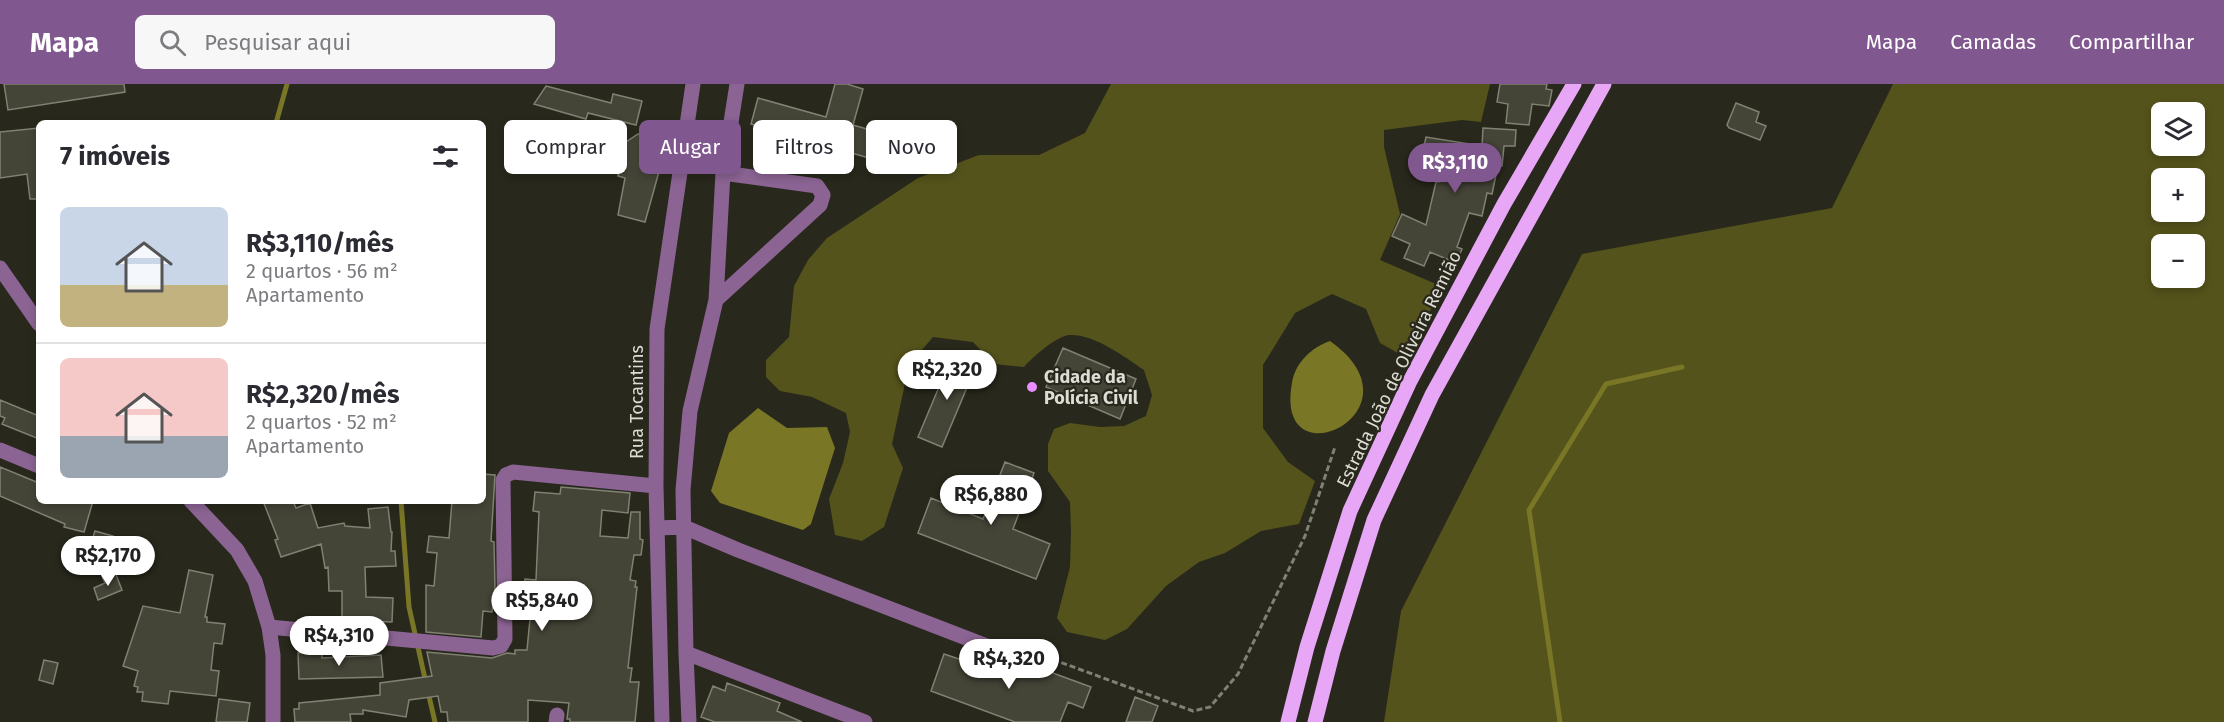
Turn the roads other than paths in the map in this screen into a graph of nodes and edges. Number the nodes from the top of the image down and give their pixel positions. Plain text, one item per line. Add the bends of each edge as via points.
1 (693, 84) edge
2 (737, 84) edge
3 (1574, 84) edge
4 (1604, 84) edge
5 (731, 120) edge
6 (723, 174) edge
7 (730, 174) edge
8 (0, 268) edge
9 (716, 300) junction
10 (36, 320) edge
11 (0, 450) edge
12 (36, 465) edge
13 (656, 486) junction
14 (194, 504) edge
15 (684, 527) junction
16 (657, 528) junction
17 (269, 627) junction
18 (686, 653) junction
19 (1005, 653) road end
20 (273, 722) edge
21 (662, 722) edge
22 (689, 722) edge
23 (866, 722) edge
24 (1288, 722) edge
25 (1315, 722) edge

1 - 13 street, Rua Tocantins via 657,329
2 - 5 street
3 - 24 main road, Estrada João de Oliveira Remião via 1504,204 1409,383 1350,512 1307,647
4 - 25 main road via 1432,395 1374,520
6 - 9 street
7 - 9 street via 817,186 823,195 820,205
8 - 10 street
9 - 15 street via 690,411
11 - 12 street
13 - 16 street, Rua Tocantins
13 - 17 street via 513,472 506,475 505,639 501,646
14 - 17 street via 237,550 255,581
15 - 16 street
15 - 18 street
15 - 19 street
16 - 21 street, Rua Tocantins
17 - 20 street
18 - 22 street
18 - 23 street

